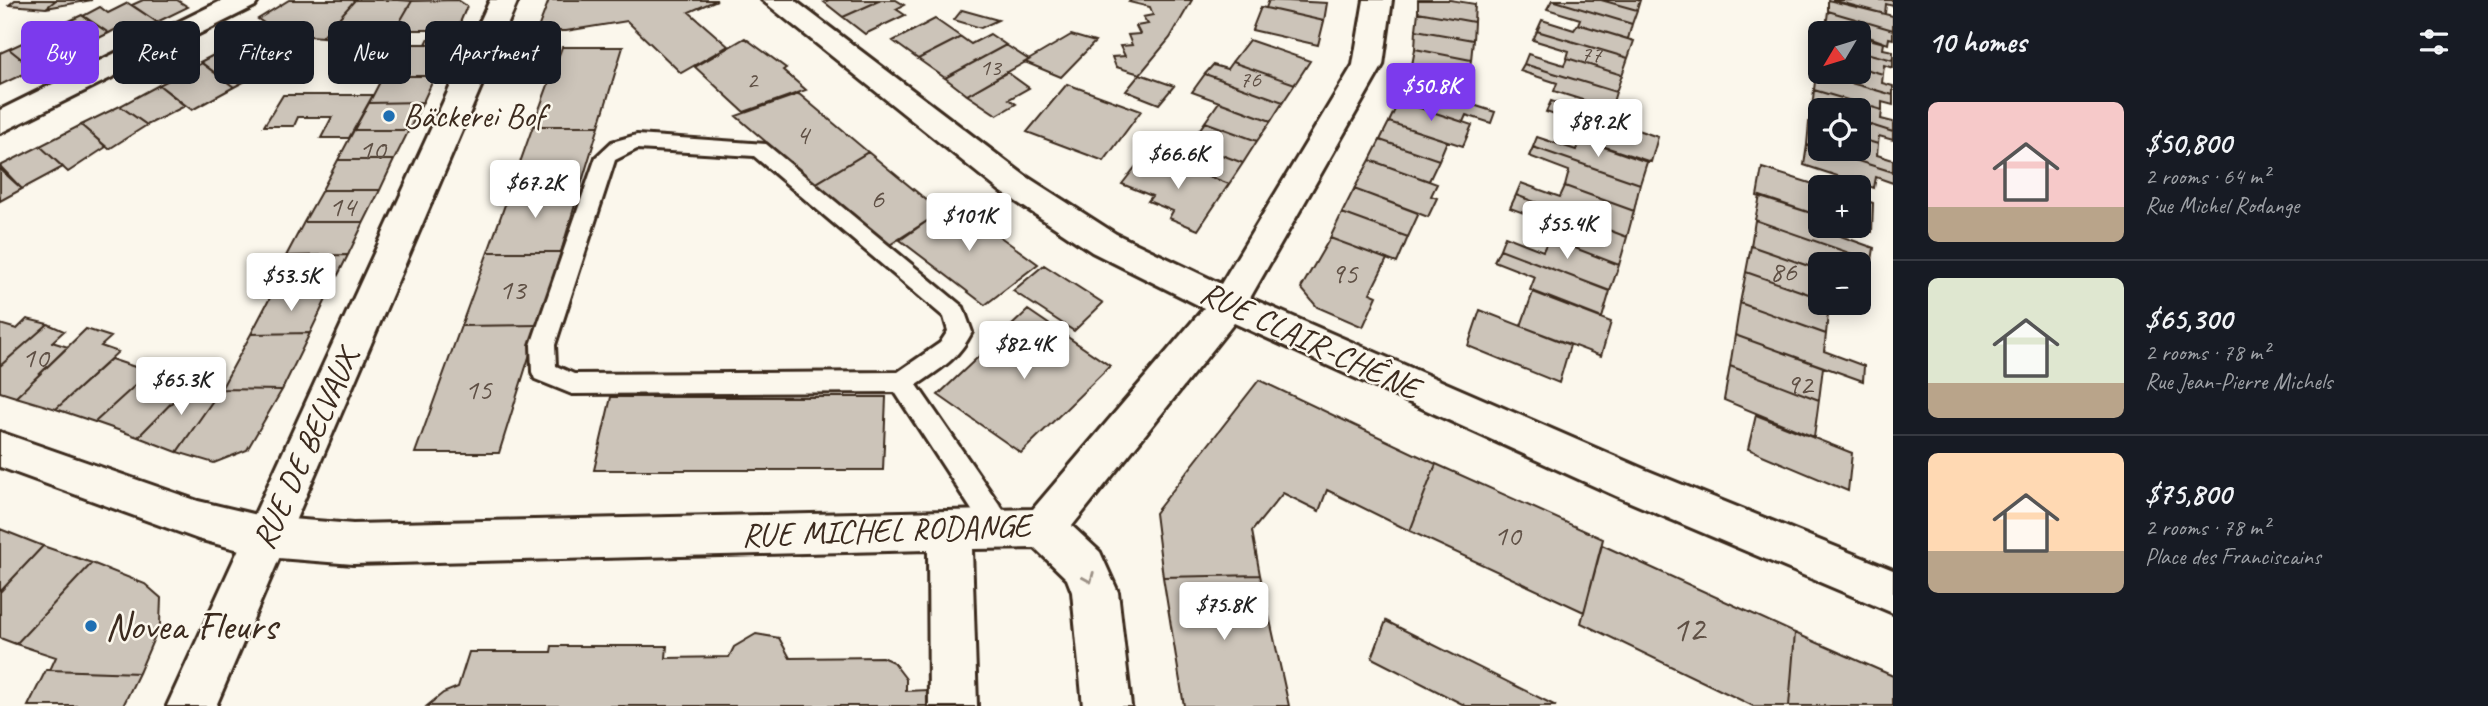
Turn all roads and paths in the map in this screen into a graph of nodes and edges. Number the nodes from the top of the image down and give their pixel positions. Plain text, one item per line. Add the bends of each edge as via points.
1 (245, 0) edge
2 (504, 0) edge
3 (776, 0) edge
4 (1377, 0) edge
5 (0, 123) edge
6 (1228, 304) junction
7 (902, 382) junction
8 (0, 449) edge
9 (1044, 528) junction
10 (1000, 529) junction
11 (950, 530) junction
12 (266, 537) junction
13 (1893, 592) edge
14 (191, 706) edge
15 (953, 706) edge
16 (1107, 706) edge

1 - 5 street
2 - 12 street, RUE DE BELVAUX
3 - 6 street, RUE CLAIR-CHÊNE via 1012,183 1104,243
4 - 6 street, RUE MICHEL RODANGE via 1368,65
6 - 9 street, RUE MICHEL RODANGE
6 - 13 street, RUE CLAIR-CHÊNE via 1631,483
7 - 7 lane via 949,350 960,332 955,313 759,149 637,142 606,157 543,345 544,372 572,384
7 - 10 lane
8 - 12 street, RUE MICHEL RODANGE via 198,520
9 - 10 street, RUE MICHEL RODANGE
9 -> 16 street via 1084,566 1095,592
10 - 11 street, RUE MICHEL RODANGE
11 - 12 street, RUE MICHEL RODANGE via 354,544
11 - 15 street
12 - 14 street, RUE DE BELVAUX

